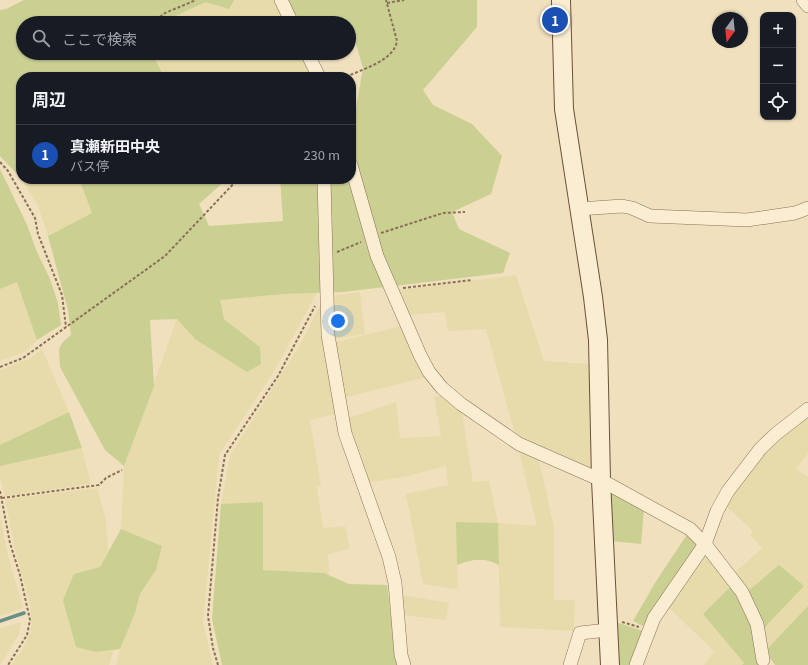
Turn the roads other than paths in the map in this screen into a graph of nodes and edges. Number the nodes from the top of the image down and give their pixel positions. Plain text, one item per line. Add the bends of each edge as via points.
1 (281, 0) edge
2 (561, 0) edge
3 (803, 0) edge
4 (808, 6) edge
5 (289, 16) edge
6 (310, 60) edge
7 (316, 72) edge
8 (356, 183) edge
9 (324, 184) edge
10 (808, 208) edge
11 (579, 209) junction
12 (808, 409) edge
13 (601, 480) junction
14 (705, 544) junction
15 (614, 626) junction
16 (763, 660) dead end
17 (404, 665) edge
18 (570, 665) edge
19 (610, 665) edge
20 (636, 665) edge

1 - 5 street
2 - 11 street via 564,109
3 - 4 street
6 - 7 street
8 - 13 street via 371,238 429,372 450,395 519,444
9 - 17 street via 328,336 344,433 389,557 395,583
10 - 11 street via 795,213 747,220 650,216 622,206
11 - 13 street via 598,340
12 - 14 street via 777,433 750,461 717,511
13 - 14 street via 690,529
13 - 15 street
14 - 16 street via 742,592 757,624
14 - 20 street via 662,605 648,630
15 - 18 street via 580,633
15 - 19 street

